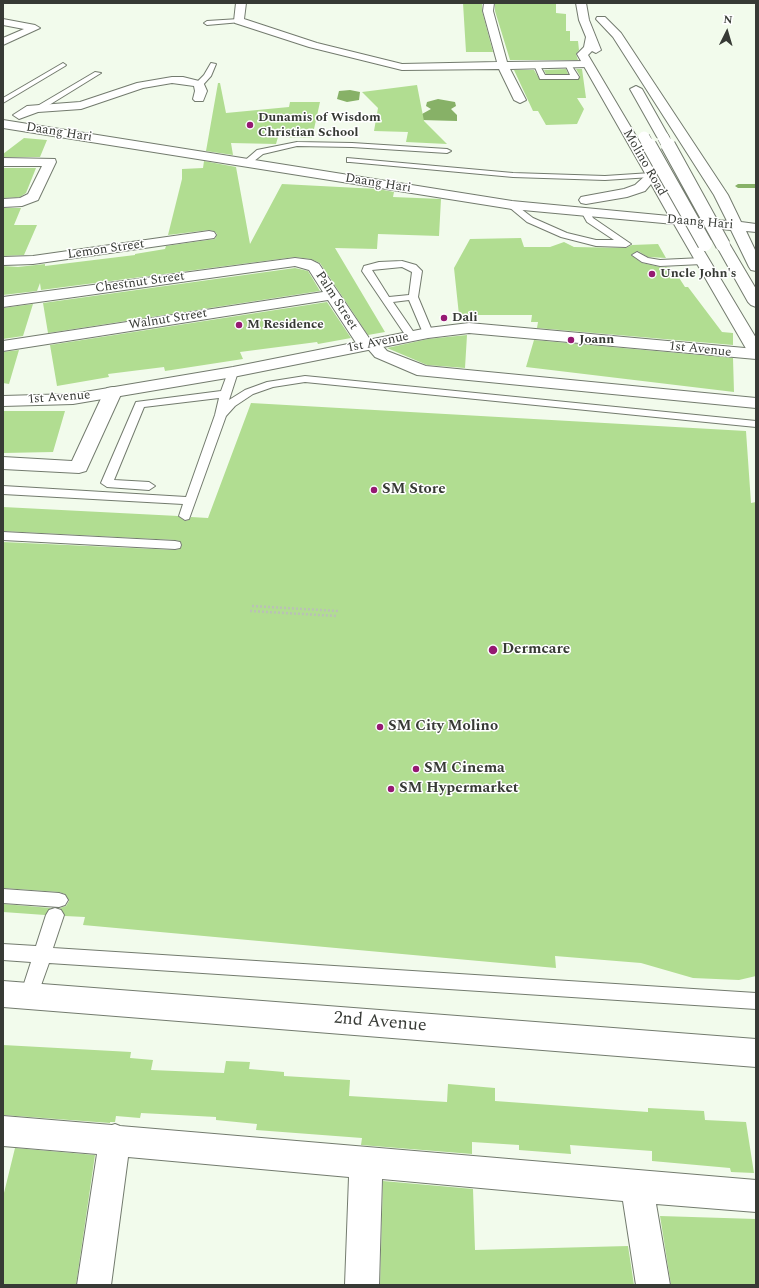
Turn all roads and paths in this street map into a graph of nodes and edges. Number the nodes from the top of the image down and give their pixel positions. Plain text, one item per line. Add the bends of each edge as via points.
1 (241, 3) edge
2 (489, 3) edge
3 (581, 3) edge
4 (239, 21) junction
5 (3, 22) edge
6 (207, 23) dead end
7 (591, 36) junction
8 (3, 42) edge
9 (600, 57) dead end
10 (213, 64) dead end
11 (587, 64) junction
12 (63, 65) dead end
13 (503, 66) junction
14 (624, 68) dead end
15 (97, 73) dead end
16 (632, 81) dead end
17 (199, 84) junction
18 (199, 99) dead end
19 (520, 100) dead end
20 (3, 101) edge
21 (38, 108) junction
22 (3, 112) edge
23 (19, 115) junction
24 (67, 122) junction
25 (3, 124) edge
26 (640, 130) dead end
27 (51, 131) junction
28 (135, 132) dead end
29 (195, 142) dead end
30 (352, 145) junction
31 (242, 149) dead end
32 (447, 151) dead end
33 (182, 152) junction
34 (260, 152) junction
35 (297, 158) dead end
36 (3, 162) edge
37 (246, 163) junction
38 (347, 164) junction
39 (371, 170) junction
40 (652, 177) junction
41 (428, 178) junction
42 (361, 182) junction
43 (469, 184) dead end
44 (415, 190) junction
45 (547, 195) dead end
46 (3, 203) edge
47 (512, 205) junction
48 (586, 207) junction
49 (670, 207) junction
50 (730, 213) junction
51 (756, 215) edge
52 (678, 221) junction
53 (735, 226) junction
54 (756, 228) edge
55 (209, 235) dead end
56 (37, 243) dead end
57 (637, 255) dead end
58 (33, 260) junction
59 (702, 260) junction
60 (3, 261) edge
61 (278, 264) joint
62 (756, 266) edge
63 (332, 295) junction
64 (413, 297) junction
65 (387, 300) junction
66 (3, 302) edge
67 (756, 302) edge
68 (756, 326) edge
69 (428, 333) junction
70 (412, 337) junction
71 (3, 346) edge
72 (369, 346) junction
73 (756, 353) edge
74 (233, 372) junction
75 (113, 392) junction
76 (225, 394) junction
77 (3, 401) edge
78 (756, 403) edge
79 (221, 415) junction
80 (756, 424) edge
81 (3, 463) edge
82 (149, 486) dead end
83 (3, 490) edge
84 (190, 500) junction
85 (185, 516) dead end
86 (3, 536) edge
87 (176, 545) dead end
88 (252, 606) dead end
89 (250, 611) dead end
90 (338, 611) dead end
91 (337, 616) dead end
92 (3, 896) edge
93 (3, 952) edge
94 (42, 956) junction
95 (16, 995) edge
96 (756, 1001) edge
97 (756, 1053) edge
98 (3, 1131) edge
99 (115, 1139) junction
100 (366, 1161) junction
101 (637, 1185) junction
102 (756, 1196) edge
103 (94, 1285) edge
104 (362, 1285) edge
105 (653, 1285) edge

1 - 4 main road
2 - 13 main road via 488,11
3 - 7 main road
4 - 6 lane
4 - 13 main road via 313,45 402,67
5 - 8 main road via 35,28
7 - 9 main road
7 - 11 main road via 589,48 582,54
10 - 17 lane
11 - 13 main road
11 - 40 main road, Molino Road
12 - 20 lane
13 - 19 main road
14 - 50 main road via 606,35 600,15 617,35
15 - 21 lane
16 - 67 main road, Molino Road, bridge
17 - 18 main road
17 - 21 main road via 183,80 156,82 81,105
21 - 23 main road
22 - 23 main road, Daang Hari
23 - 24 main road, Daang Hari
24 - 27 main road
24 - 28 main road, Daang Hari
25 - 27 main road, Daang Hari
26 - 68 main road, Molino Road, bridge via 705,244
27 - 33 main road, Daang Hari
29 - 33 main road
30 - 32 lane
30 - 34 lane via 297,144
30 - 38 lane
31 - 34 main road
33 - 37 main road, Daang Hari
34 - 35 main road
34 - 37 lane
36 - 46 main road via 50,162 33,197 22,202
37 - 42 main road, Daang Hari
38 - 39 main road, Daang Hari
38 - 40 lane via 513,175
39 - 41 main road, Daang Hari
39 - 42 main road
40 - 48 main road via 645,184 627,193
40 - 49 main road, Molino Road
41 - 43 main road, Daang Hari
41 - 44 main road
42 - 44 main road, Daang Hari
44 - 47 main road, Daang Hari
45 - 48 main road, Daang Hari
47 - 48 main road, Daang Hari
47 - 48 lane via 530,220 564,235 596,243 627,244 590,220
48 - 49 main road, Daang Hari
48 - 52 main road, Daang Hari
49 - 50 main road, Daang Hari
49 - 52 main road, Molino Road
50 - 51 main road, Daang Hari
50 - 53 main road
52 - 53 main road, Daang Hari
52 - 59 main road, Molino Road
53 - 54 main road, Daang Hari
53 - 62 main road
55 - 58 main road, Lemon Street
56 - 58 main road
57 - 59 lane via 645,260 660,263
58 - 60 main road, Lemon Street
59 - 73 main road, Molino Road
61 - 63 main road, Palm Street via 295,262 314,267
61 - 66 main road, Chestnut Street
63 - 71 main road, Walnut Street
63 - 72 main road, Palm Street
64 - 65 lane
64 - 65 lane via 417,271 413,267 402,264 367,268 366,271
64 - 69 lane
65 - 70 lane
69 - 70 main road, 1st Avenue
69 - 73 main road, 1st Avenue via 469,328
70 - 72 main road, 1st Avenue
72 - 74 main road, 1st Avenue
72 - 78 main road, Palm Street via 381,354 423,372
74 - 75 main road, 1st Avenue
74 - 76 lane
75 - 77 main road, 1st Avenue via 73,399
75 - 81 main road via 79,467
76 - 79 lane
76 - 82 lane via 140,404 107,483
79 - 80 lane via 231,404 249,392 271,384 305,379
79 - 84 lane
83 - 84 lane
84 - 85 lane
86 - 87 lane
88 - 90 path
89 - 91 path
92 - 94 lane via 57,908
93 - 94 lane
94 - 95 lane
94 - 96 lane
95 - 97 main road, 2nd Avenue
98 - 99 main road
99 - 100 main road
99 - 103 main road
100 - 101 main road
100 - 104 main road
101 - 102 main road
101 - 105 main road

